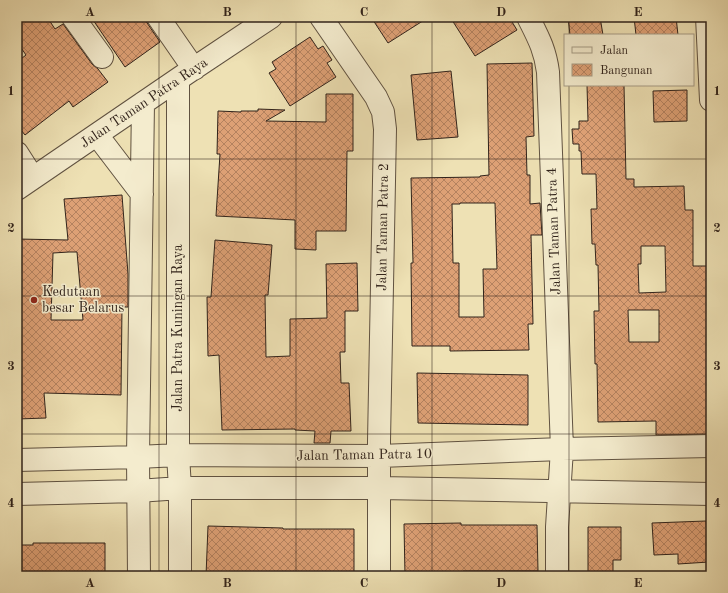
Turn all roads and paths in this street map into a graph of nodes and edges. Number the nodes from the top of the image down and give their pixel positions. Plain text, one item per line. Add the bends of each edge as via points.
1 (73, 17) edge
2 (158, 17) edge
3 (271, 17) edge
4 (321, 17) edge
5 (528, 17) edge
6 (707, 17) edge
7 (102, 58) dead end
8 (186, 74) junction
9 (711, 99) edge
10 (143, 103) junction
11 (96, 135) junction
12 (17, 153) edge
13 (25, 183) edge
14 (142, 194) junction
15 (711, 446) edge
16 (562, 449) junction
17 (178, 455) junction
18 (380, 456) junction
19 (138, 457) junction
20 (17, 460) edge
21 (180, 488) junction
22 (379, 488) junction
23 (138, 491) junction
24 (560, 492) junction
25 (17, 494) edge
26 (711, 494) edge
27 (139, 576) edge
28 (180, 576) edge
29 (380, 576) edge
30 (557, 576) edge

1 - 7 street
2 - 8 street
3 - 8 street, Jalan Taman Patra Raya
4 - 18 street, Jalan Taman Patra 2 via 383,112 385,129
5 - 16 street, Jalan Taman Patra 4 via 542,45 548,72
6 - 9 street
8 - 10 street, Jalan Taman Patra Raya
8 - 17 street, Jalan Patra Kuningan Raya
10 - 11 street, Jalan Taman Patra Raya
10 - 14 street
11 - 13 street, Jalan Taman Patra Raya
11 - 14 street
12 - 13 street
14 - 19 street
15 - 16 street, Jalan Taman Patra 10
16 - 18 street, Jalan Taman Patra 10
16 - 24 street, Jalan Taman Patra 4
17 - 18 street, Jalan Taman Patra 10
17 - 19 street, Jalan Taman Patra 10
17 - 21 street, Jalan Patra Kuningan Raya
18 - 22 street, Jalan Taman Patra 2
19 - 20 street, Jalan Taman Patra 10
19 - 23 street
21 - 22 street
21 - 23 street
21 - 28 street, Jalan Patra Kuningan Raya
22 - 24 street
22 - 29 street, Jalan Taman Patra 2
23 - 25 street
23 - 27 street
24 - 26 street
24 - 30 street, Jalan Taman Patra 4

